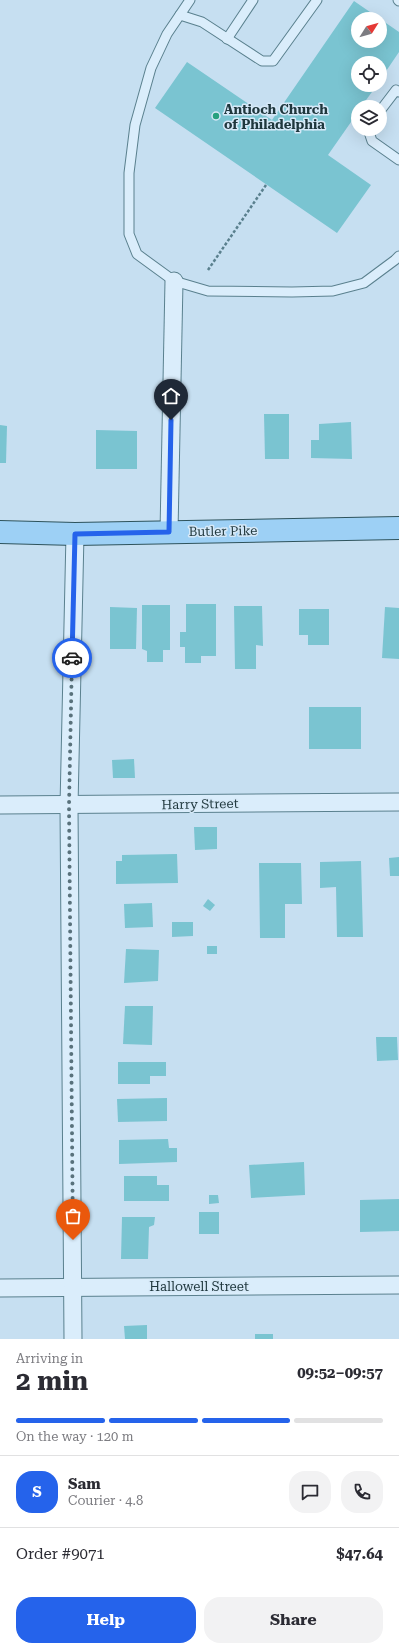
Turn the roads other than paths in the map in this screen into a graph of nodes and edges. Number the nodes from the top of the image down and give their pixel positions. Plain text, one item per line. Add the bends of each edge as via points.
1 (190, 0) edge
2 (254, 0) edge
3 (317, 0) edge
4 (180, 15) junction
5 (227, 39) junction
6 (399, 92) edge
7 (387, 102) edge
8 (370, 136) edge
9 (399, 160) edge
10 (399, 256) edge
11 (174, 281) junction
12 (399, 528) edge
13 (0, 532) edge
14 (169, 532) junction
15 (75, 534) junction
16 (399, 802) edge
17 (0, 805) edge
18 (69, 806) junction
19 (399, 1285) edge
20 (73, 1287) junction
21 (0, 1288) edge
22 (73, 1339) edge

1 - 4 lane
2 - 5 lane
3 - 5 lane via 273,61 262,61
4 - 5 lane via 202,22
4 - 11 lane via 167,34 151,68 135,125 129,172 129,234 132,244 137,254
6 - 7 lane via 396,90
8 - 9 lane via 372,141
10 - 11 lane via 364,282 333,291 208,291
11 - 14 street
12 - 14 main road, Butler Pike
13 - 15 main road, Butler Pike
14 - 15 main road, Butler Pike
15 - 18 street
16 - 18 street, Harry Street
17 - 18 street, Harry Street
18 - 20 street
19 - 20 street, Hallowell Street
20 - 21 street, Hallowell Street
20 - 22 street

